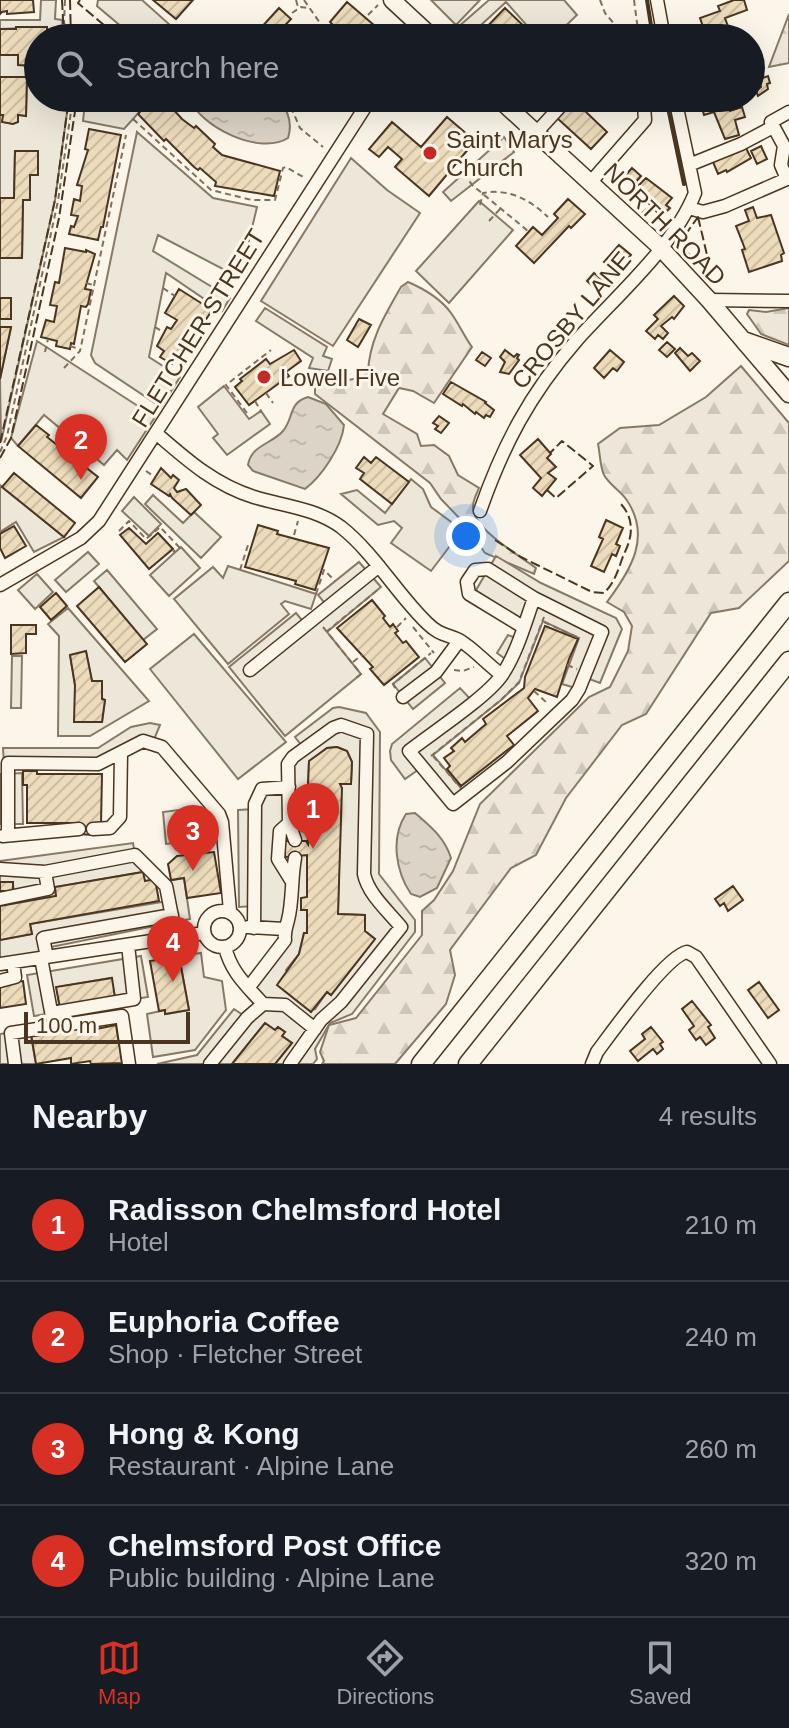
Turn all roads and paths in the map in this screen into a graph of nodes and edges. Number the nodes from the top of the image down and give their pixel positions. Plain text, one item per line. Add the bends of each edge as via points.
1 (65, 0) edge
2 (304, 0) edge
3 (600, 0) edge
4 (634, 0) edge
5 (657, 0) edge
6 (296, 2) edge
7 (385, 2) edge
8 (298, 8) junction
9 (311, 9) junction
10 (292, 13) dead end
11 (368, 15) dead end
12 (64, 24) edge
13 (321, 24) edge
14 (410, 24) edge
15 (614, 24) edge
16 (637, 24) edge
17 (661, 24) edge
18 (71, 112) edge
19 (293, 112) edge
20 (362, 112) edge
21 (513, 112) edge
22 (555, 112) edge
23 (644, 112) edge
24 (678, 112) edge
25 (789, 112) edge
26 (133, 119) dead end
27 (144, 120) dead end
28 (140, 125) junction
29 (150, 126) dead end
30 (773, 127) junction
31 (147, 131) junction
32 (536, 133) junction
33 (126, 135) dead end
34 (170, 143) dead end
35 (119, 146) dead end
36 (123, 147) junction
37 (165, 148) junction
38 (326, 148) dead end
39 (185, 159) dead end
40 (181, 163) junction
41 (689, 165) junction
42 (112, 168) dead end
43 (197, 169) dead end
44 (118, 170) junction
45 (464, 173) dead end
46 (193, 174) junction
47 (788, 178) edge
48 (306, 179) dead end
49 (590, 183) junction
50 (255, 192) dead end
51 (483, 193) junction
52 (640, 193) dead end
53 (107, 199) dead end
54 (112, 200) junction
55 (252, 200) junction
56 (480, 205) dead end
57 (628, 205) dead end
58 (650, 206) dead end
59 (501, 208) junction
60 (689, 208) junction
61 (640, 216) dead end
62 (548, 217) dead end
63 (489, 221) dead end
64 (528, 231) dead end
65 (98, 239) dead end
66 (104, 239) junction
67 (661, 248) junction
68 (94, 258) dead end
69 (99, 259) junction
70 (86, 283) dead end
71 (94, 285) junction
72 (163, 288) dead end
73 (175, 296) dead end
74 (709, 300) junction
75 (789, 301) edge
76 (80, 319) dead end
77 (87, 321) junction
78 (155, 327) dead end
79 (163, 332) dead end
80 (48, 339) dead end
81 (191, 341) dead end
82 (746, 342) junction
83 (70, 346) dead end
84 (199, 347) dead end
85 (81, 349) junction
86 (271, 350) dead end
87 (45, 352) dead end
88 (789, 357) edge
89 (64, 368) dead end
90 (235, 378) junction
91 (239, 384) dead end
92 (266, 393) dead end
93 (789, 394) edge
94 (255, 401) dead end
95 (273, 403) dead end
96 (261, 411) dead end
97 (247, 413) dead end
98 (157, 434) junction
99 (0, 452) edge
100 (480, 511) dead end
101 (298, 520) dead end
102 (119, 531) dead end
103 (294, 535) dead end
104 (248, 545) dead end
105 (173, 552) dead end
106 (379, 566) junction
107 (240, 570) dead end
108 (335, 581) dead end
109 (0, 585) edge
110 (381, 587) dead end
111 (316, 594) dead end
112 (534, 598) junction
113 (789, 602) edge
114 (406, 618) dead end
115 (543, 621) dead end
116 (320, 624) dead end
117 (397, 627) dead end
118 (523, 627) junction
119 (326, 632) junction
120 (579, 638) dead end
121 (459, 641) junction
122 (433, 651) dead end
123 (362, 655) dead end
124 (789, 661) edge
125 (352, 663) junction
126 (250, 670) dead end
127 (502, 675) junction
128 (356, 678) dead end
129 (534, 691) dead end
130 (401, 694) joint
131 (559, 713) junction
132 (444, 746) dead end
133 (448, 750) dead end
134 (121, 753) junction
135 (432, 755) dead end
136 (4, 764) edge
137 (289, 787) junction
138 (462, 789) dead end
139 (289, 823) junction
140 (79, 829) dead end
141 (93, 829) dead end
142 (4, 836) edge
143 (295, 840) dead end
144 (295, 858) dead end
145 (0, 869) edge
146 (45, 872) junction
147 (291, 880) junction
148 (0, 899) edge
149 (230, 911) junction
150 (590, 911) junction
151 (172, 915) junction
152 (247, 927) junction
153 (284, 929) junction
154 (204, 933) junction
155 (176, 937) junction
156 (128, 945) junction
157 (225, 947) junction
158 (44, 958) junction
159 (6, 963) edge
160 (0, 981) edge
161 (249, 987) junction
162 (263, 1004) junction
163 (53, 1020) junction
164 (315, 1029) junction
165 (15, 1064) edge
166 (129, 1064) edge
167 (210, 1064) edge
168 (290, 1064) edge
169 (421, 1064) edge
170 (468, 1064) edge
171 (481, 1064) edge
172 (592, 1064) edge
173 (770, 1064) edge

1 - 12 path
2 - 6 path
2 - 9 path
3 - 15 path
4 - 16 path
5 - 17 street
6 - 8 path
7 - 11 path
7 - 14 main road
8 - 9 path
8 - 10 path
9 - 13 path
18 - 99 path via 58,201
19 - 38 path via 300,128
20 - 98 street, FLETCHER STREET
21 - 32 main road, NORTH ROAD
22 - 32 street
23 - 49 street via 645,120
24 - 41 street
25 - 30 street via 771,122
26 - 28 path
27 - 28 path
28 - 31 path
29 - 31 path
30 - 41 street
30 - 47 street via 784,146 781,165
31 - 37 path
32 - 49 main road, NORTH ROAD
33 - 36 path
34 - 37 path
35 - 36 path
36 - 44 path
37 - 40 path
39 - 40 path
40 - 46 path
41 - 60 street via 695,193
42 - 44 path
43 - 46 path
44 - 54 path
45 - 51 path
46 - 55 path via 211,190
47 - 60 street via 725,206 703,212
48 - 55 path via 286,167 275,200
49 - 67 main road, NORTH ROAD
50 - 55 path
51 - 56 path
51 - 59 path
51 - 62 path via 524,198
52 - 57 path
53 - 54 path
54 - 66 path
58 - 61 path
59 - 63 path
59 - 64 path
60 - 67 street, CROSBY LANE
65 - 66 path
66 - 69 path
67 - 74 main road, NORTH ROAD
67 - 100 street, CROSBY LANE via 536,391 497,461
68 - 69 path
69 - 71 path
70 - 71 path
71 - 77 path
72 - 73 path
74 - 75 street
74 - 82 main road, NORTH ROAD
76 - 77 path
77 - 85 path
78 - 79 path
80 - 87 path
81 - 84 path
82 - 88 highway
82 - 93 main road, NORTH ROAD
83 - 85 path
85 - 89 path
86 - 90 path
90 - 91 path
90 - 97 path via 226,385
92 - 95 path
94 - 96 path
98 - 106 street via 227,487 289,504 340,526
98 - 109 street, FLETCHER STREET via 99,521 81,538
101 - 103 path
102 - 105 path via 129,521 146,539 160,527 179,547
104 - 107 path
106 - 121 street via 426,623
106 - 126 street
108 - 111 path via 324,570
110 - 119 path
112 - 118 street
112 - 118 street via 488,569 475,570 467,582 472,597
112 - 131 street via 602,632 579,689
113 - 169 highway
114 - 117 path
115 - 120 path
116 - 119 path
118 - 127 street
119 - 125 path
121 - 127 street
121 - 130 street via 436,672
122 - 130 path via 393,684
123 - 125 path
124 - 150 highway
125 - 128 path via 361,674
127 - 131 street via 409,751 453,804
129 - 131 path
132 - 133 path
134 - 136 street via 98,764
134 - 141 street via 120,817 110,828
134 - 149 street via 143,741 162,747 214,806 222,822
135 - 138 path
136 - 142 street
137 - 139 street
137 - 152 street via 262,789 258,795
137 - 164 street via 288,764 293,757 333,728 341,725 367,734 365,883 401,927
139 - 143 street
139 - 147 street via 280,831 278,859
140 - 142 street
144 - 147 street
145 - 146 street
146 - 148 street via 48,889
146 - 151 street via 135,855 166,886
147 - 153 street
149 - 152 street
149 - 154 street via 213,913 205,921
150 - 170 highway
150 - 171 highway
151 - 155 street
151 - 158 street via 43,938
152 - 153 street
152 - 157 street
153 - 161 street via 282,947
154 - 155 street
154 - 157 street via 214,945
155 - 156 street
156 - 158 street
156 - 163 street via 134,999
157 - 161 street via 228,963
158 - 159 street
158 - 163 street
159 - 160 street via 15,977
161 - 162 street
162 - 164 street via 285,1005
162 - 167 street
163 - 165 street via 11,1033
163 - 166 street via 122,1016
164 - 168 street
172 - 173 street via 655,979 687,952 696,957

